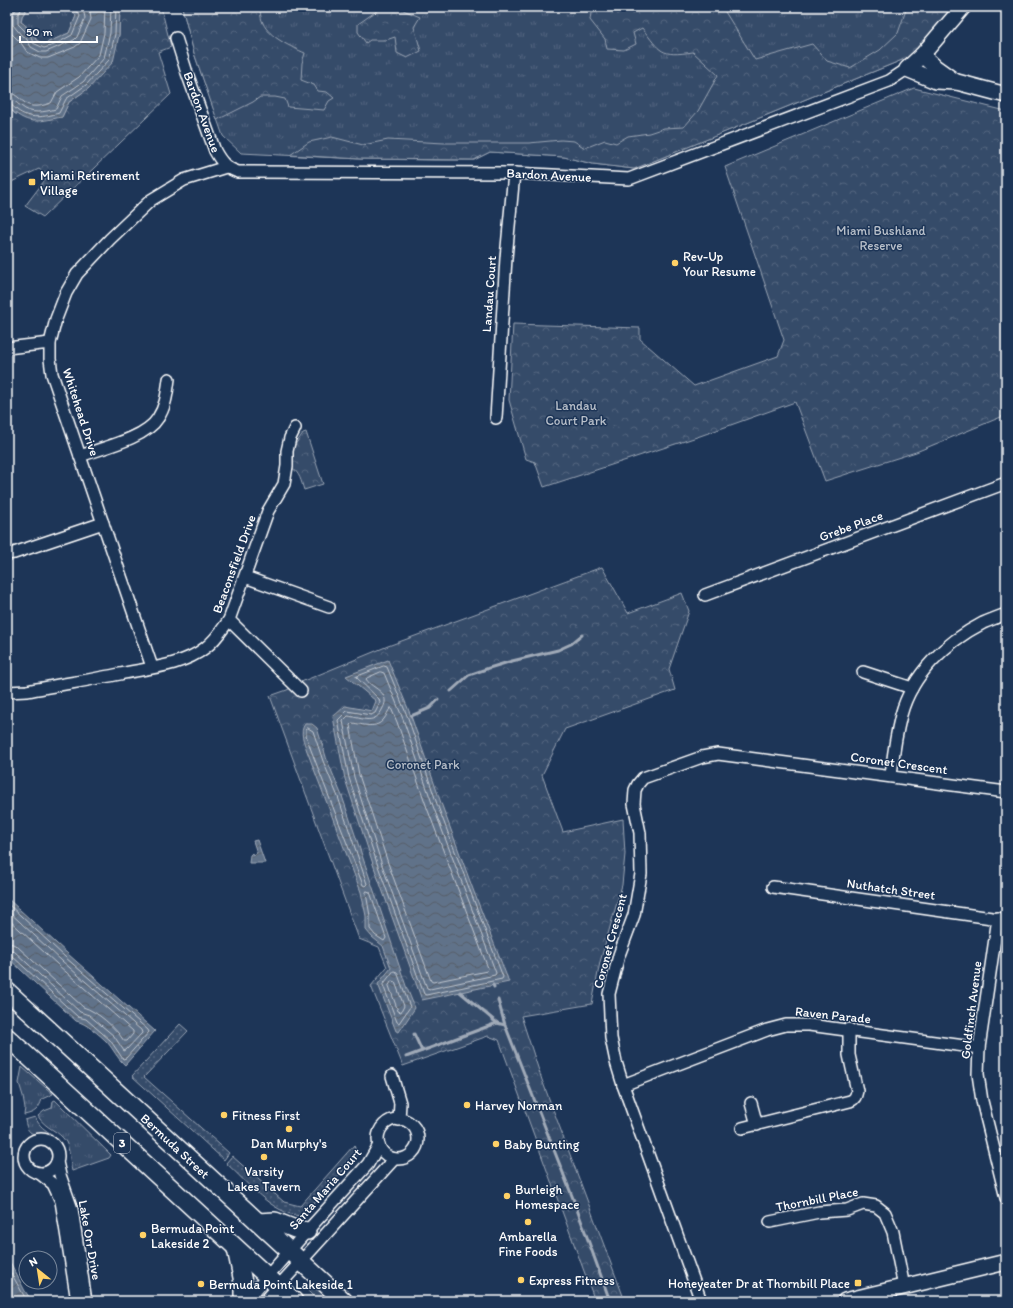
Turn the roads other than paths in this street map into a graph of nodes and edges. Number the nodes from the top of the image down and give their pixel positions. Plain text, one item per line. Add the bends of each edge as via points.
1 (963, 7) edge
2 (176, 38) dead end
3 (922, 55) junction
4 (907, 69) junction
5 (957, 82) junction
6 (1006, 95) edge
7 (226, 167) junction
8 (514, 173) junction
9 (50, 343) junction
10 (7, 348) edge
11 (169, 379) dead end
12 (496, 418) dead end
13 (295, 428) dead end
14 (80, 456) junction
15 (1006, 483) edge
16 (103, 523) junction
17 (7, 554) edge
18 (245, 577) junction
19 (705, 595) dead end
20 (329, 607) dead end
21 (1006, 614) edge
22 (229, 620) junction
23 (152, 668) junction
24 (863, 672) dead end
25 (912, 688) junction
26 (301, 691) dead end
27 (7, 692) edge
28 (890, 776) junction
29 (1006, 792) edge
30 (772, 887) dead end
31 (1002, 919) edge
32 (7, 991) edge
33 (849, 1030) junction
34 (7, 1037) edge
35 (979, 1048) junction
36 (392, 1076) dead end
37 (623, 1085) junction
38 (751, 1103) dead end
39 (399, 1120) junction
40 (757, 1125) junction
41 (742, 1128) dead end
42 (379, 1145) junction
43 (394, 1158) junction
44 (57, 1162) junction
45 (39, 1173) junction
46 (1006, 1198) edge
47 (258, 1222) junction
48 (770, 1222) dead end
49 (307, 1231) junction
50 (236, 1249) junction
51 (295, 1256) junction
52 (1006, 1262) edge
53 (273, 1282) junction
54 (904, 1287) junction
55 (77, 1301) edge
56 (86, 1301) edge
57 (245, 1301) edge
58 (265, 1301) edge
59 (294, 1301) edge
60 (344, 1301) edge
61 (701, 1301) edge
62 (845, 1301) edge

1 - 3 street, Bardon Avenue
2 - 7 street, Bardon Avenue via 215,151
3 - 4 street, Bardon Avenue
3 - 5 street via 934,67
4 - 5 street via 936,81
4 - 8 street, Bardon Avenue via 889,81 637,177 616,179
5 - 6 street
7 - 8 street, Bardon Avenue via 238,172
7 - 9 street, Whitehead Drive via 184,180 151,200 104,245 77,274 66,293
8 - 12 street, Landau Court
9 - 10 street
9 - 14 street, Whitehead Drive via 52,374
11 - 14 street via 166,401 153,425 135,437
13 - 18 street, Beaconsfield Drive via 286,451 284,484 268,511
14 - 16 street, Whitehead Drive
15 - 19 street, Grebe Place
16 - 17 street
16 - 23 street, Whitehead Drive
18 - 20 street
18 - 22 street, Beaconsfield Drive
21 - 25 street via 984,623 949,645 928,665
22 - 23 street, Beaconsfield Drive via 206,648 179,661
22 - 26 street
23 - 27 street, Beaconsfield Drive via 27,691
24 - 25 street
25 - 28 street via 901,715
28 - 29 street, Coronet Crescent
28 - 37 street, Coronet Crescent via 718,754 702,756 643,778 633,796 640,833 641,874 634,915 619,955 609,994 611,1038
30 - 31 street, Nuthatch Street
31 - 35 street, Goldfinch Avenue
32 - 47 main road, Bermuda Street
33 - 35 street, Raven Parade
33 - 37 street, Raven Parade via 786,1025
33 - 40 street via 850,1055 857,1091 854,1099
34 - 50 main road, 3
35 - 46 street, Goldfinch Avenue via 979,1089
36 - 39 street via 400,1103
37 - 61 street, Coronet Crescent
38 - 40 street
39 - 42 street via 390,1122 382,1128 378,1139
39 - 43 street via 411,1124 418,1140 411,1154 400,1159
40 - 41 street
42 - 43 street via 384,1154
42 - 49 street, Santa Maria Court via 368,1164
43 - 51 street
44 - 45 street via 50,1170
44 - 45 street via 57,1151 51,1142 40,1140 31,1143 26,1150 25,1159 30,1169
44 - 56 street, Lake Orr Drive via 72,1209
45 - 55 street, Lake Orr Drive via 54,1184 61,1201
47 - 49 main road via 275,1221
47 - 51 main road, Bermuda Street
48 - 54 street, Thornbill Place via 819,1212 847,1210 863,1204 876,1206 885,1213 893,1232
49 - 51 street, Santa Maria Court
50 - 53 main road, 3
50 - 57 main road
51 - 53 street
51 - 53 street
51 - 60 main road, Bermuda Street
52 - 54 street
53 - 57 street
53 - 58 street
53 - 59 main road, 3
54 - 62 street

